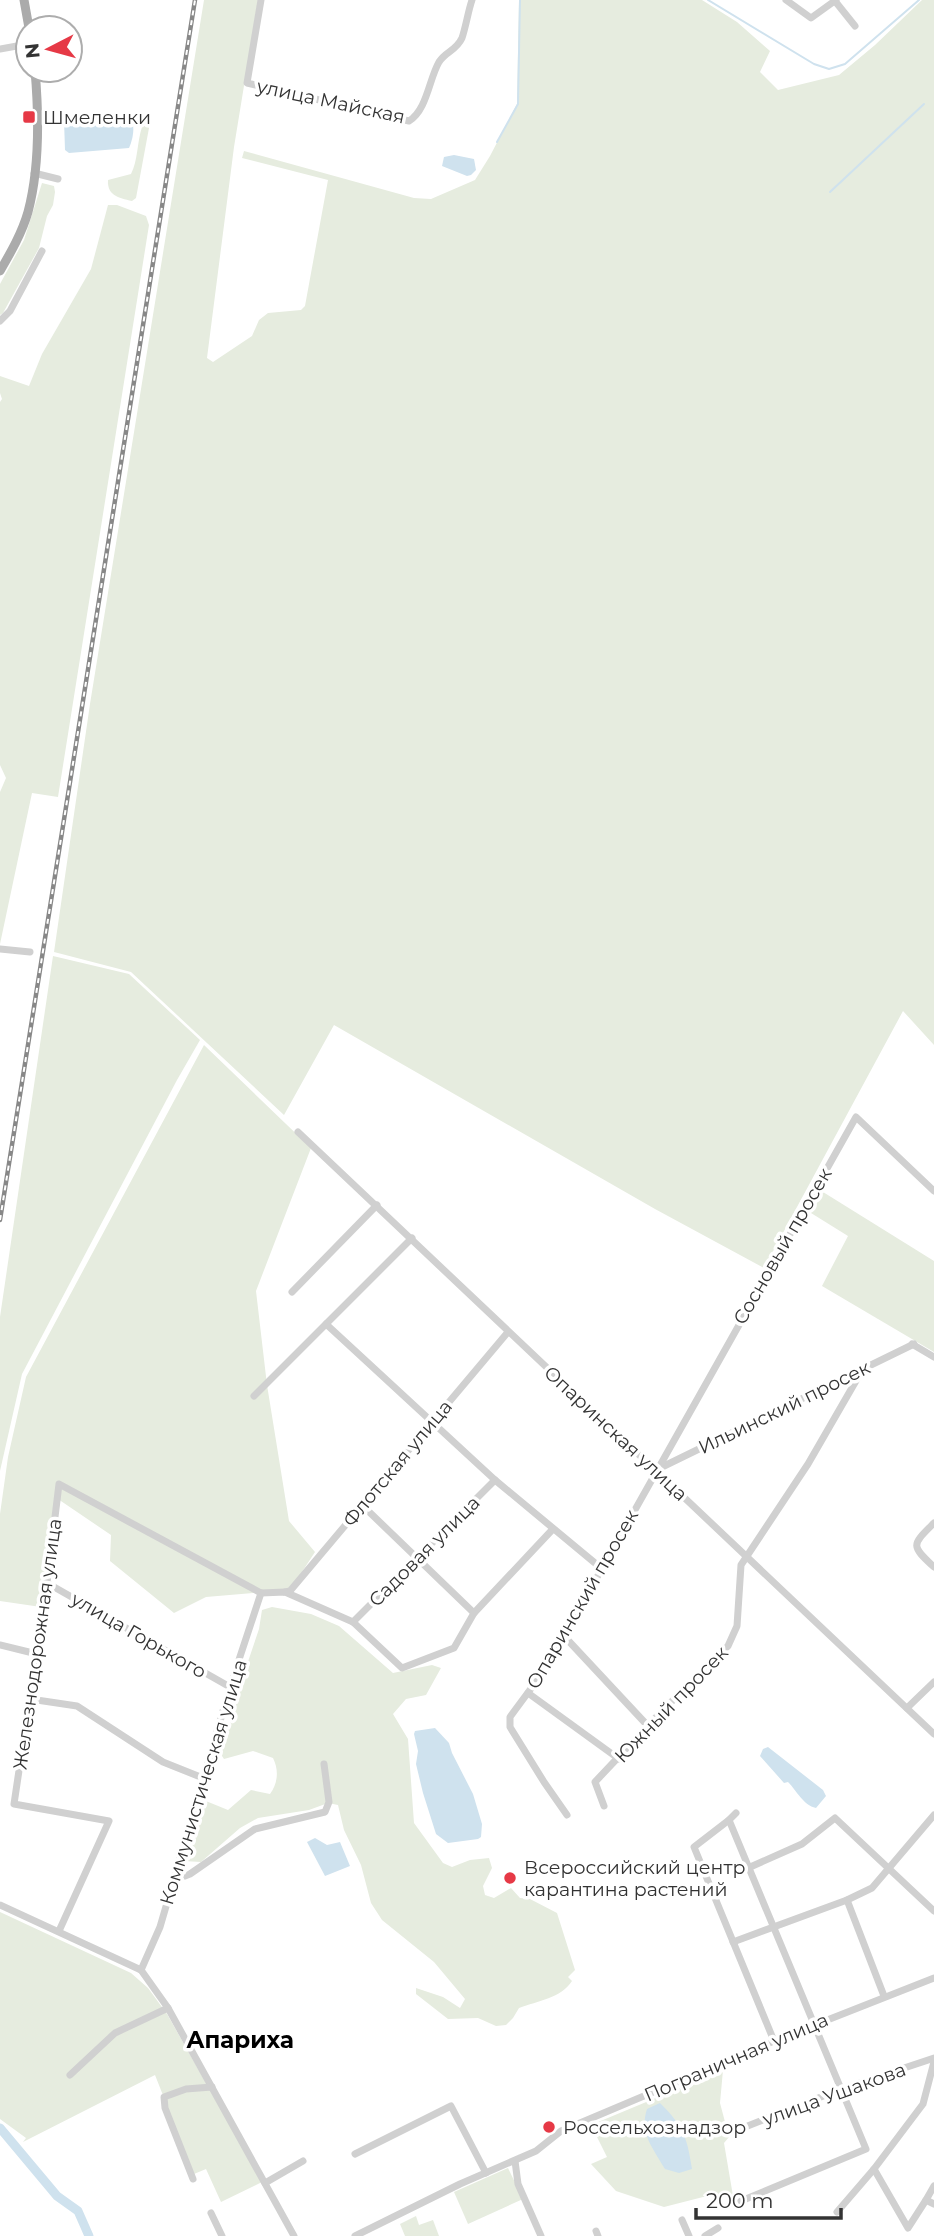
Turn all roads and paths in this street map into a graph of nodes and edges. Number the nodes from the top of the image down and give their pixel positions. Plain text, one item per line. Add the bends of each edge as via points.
1 (261, 0) edge
2 (472, 0) edge
3 (786, 0) edge
4 (836, 0) edge
5 (855, 26) dead end
6 (36, 84) edge
7 (34, 173) junction
8 (58, 179) dead end
9 (42, 251) dead end
10 (0, 271) edge
11 (0, 321) edge
12 (0, 949) edge
13 (30, 952) dead end
14 (298, 1132) dead end
15 (934, 1191) edge
16 (377, 1205) junction
17 (412, 1238) junction
18 (292, 1292) dead end
19 (326, 1324) junction
20 (508, 1332) junction
21 (934, 1357) edge
22 (864, 1367) junction
23 (254, 1396) dead end
24 (432, 1422) junction
25 (657, 1470) junction
26 (495, 1480) junction
27 (362, 1505) junction
28 (934, 1523) edge
29 (552, 1530) junction
30 (748, 1556) junction
31 (417, 1558) junction
32 (934, 1567) edge
33 (601, 1568) junction
34 (47, 1583) junction
35 (285, 1592) junction
36 (261, 1593) junction
37 (474, 1613) junction
38 (353, 1622) junction
39 (564, 1636) junction
40 (0, 1645) edge
41 (37, 1654) junction
42 (934, 1682) edge
43 (230, 1687) junction
44 (528, 1693) junction
45 (30, 1699) junction
46 (907, 1708) junction
47 (648, 1726) junction
48 (934, 1734) edge
49 (619, 1759) junction
50 (324, 1764) dead end
51 (202, 1778) junction
52 (604, 1806) dead end
53 (736, 1813) dead end
54 (567, 1815) dead end
55 (934, 1815) edge
56 (729, 1820) junction
57 (748, 1868) junction
58 (890, 1868) junction
59 (176, 1874) junction
60 (847, 1900) junction
61 (0, 1905) edge
62 (934, 1910) edge
63 (773, 1926) junction
64 (59, 1931) junction
65 (733, 1942) junction
66 (141, 1970) junction
67 (934, 1978) edge
68 (884, 1996) junction
69 (168, 2008) junction
70 (815, 2024) junction
71 (774, 2041) junction
72 (934, 2060) edge
73 (70, 2075) dead end
74 (212, 2087) junction
75 (841, 2089) junction
76 (735, 2132) dead end
77 (355, 2154) dead end
78 (303, 2161) dead end
79 (514, 2161) junction
80 (874, 2169) junction
81 (486, 2173) junction
82 (192, 2179) dead end
83 (265, 2183) junction
84 (934, 2186) edge
85 (741, 2201) dead end
86 (930, 2202) edge
87 (837, 2212) dead end
88 (211, 2213) dead end
89 (682, 2220) dead end
90 (718, 2228) dead end
91 (222, 2236) edge
92 (293, 2236) edge
93 (355, 2236) edge
94 (541, 2236) edge
95 (689, 2236) edge
96 (705, 2236) edge

1 - 2 street, улица Майская via 247,83 409,121 439,62 457,48
3 - 4 street via 811,18
4 - 5 street
6 - 7 main road
7 - 8 street
7 - 10 main road via 28,212
9 - 11 street
12 - 13 street
14 - 16 street, Опаринская улица
15 - 25 street, Сосновый просек via 856,1117
16 - 17 street, Опаринская улица
16 - 18 street
17 - 19 street
17 - 20 street, Опаринская улица
19 - 23 street
19 - 24 street
20 - 24 street, Флотская улица
20 - 25 street, Опаринская улица
21 - 22 street, Ильинский просек via 913,1344
22 - 25 street, Ильинский просек
22 - 30 street, Южный просек
24 - 26 street
24 - 27 street, Флотская улица
25 - 30 street, Опаринская улица
25 - 33 street, Опаринский просек
26 - 29 street
26 - 31 street, Садовая улица
27 - 31 street
27 - 35 street, Флотская улица
28 - 32 street via 917,1540 917,1549
29 - 33 street
29 - 37 street
30 - 46 street, Опаринская улица
30 - 47 street, Южный просек via 741,1564 737,1626 728,1646
31 - 37 street
31 - 38 street, Садовая улица
33 - 39 street, Опаринский просек
34 - 36 street, Железнодорожная улица via 58,1484
34 - 41 street, Железнодорожная улица
34 - 43 street, улица Горького
35 - 36 street
35 - 38 street
36 - 43 street, Коммунистическая улица
37 - 38 street via 454,1648 402,1668
39 - 44 street, Опаринский просек
39 - 47 street
40 - 41 street
41 - 45 street, Железнодорожная улица
42 - 46 street
43 - 51 street, Коммунистическая улица
44 - 49 street
44 - 54 street, Опаринский просек via 510,1717 510,1727
45 - 51 street via 77,1706 163,1762
45 - 64 street, Железнодорожная улица via 13,1804 109,1821
46 - 48 street, Опаринская улица
47 - 49 street, Южный просек
49 - 52 street, Южный просек via 595,1782
50 - 59 street via 329,1802 325,1811 255,1829 190,1874
51 - 59 street, Коммунистическая улица
53 - 56 street
55 - 58 street
56 - 57 street
56 - 65 street via 694,1847
57 - 58 street via 802,1844 835,1818
57 - 63 street
58 - 60 street via 872,1888
58 - 62 street
59 - 66 street, Коммунистическая улица
60 - 63 street
60 - 68 street
61 - 64 street
63 - 65 street
63 - 70 street
64 - 66 street
65 - 71 street
66 - 69 street
67 - 68 street, Пограничная улица
68 - 70 street, Пограничная улица
69 - 73 street via 116,2033
69 - 74 street
70 - 71 street, Пограничная улица
70 - 75 street
71 - 79 street, Пограничная улица via 561,2131
72 - 75 street, улица Ушакова
72 - 80 street via 923,2104
74 - 82 street via 186,2089 164,2098
74 - 83 street
75 - 76 street, улица Ушакова
75 - 85 street via 866,2150
77 - 81 street via 451,2106
78 - 83 street
79 - 81 street, Пограничная улица
79 - 94 street via 518,2184
80 - 86 street via 908,2228
80 - 87 street
81 - 93 street, Пограничная улица
83 - 92 street
84 - 86 street
88 - 91 street
89 - 95 street
90 - 96 street

